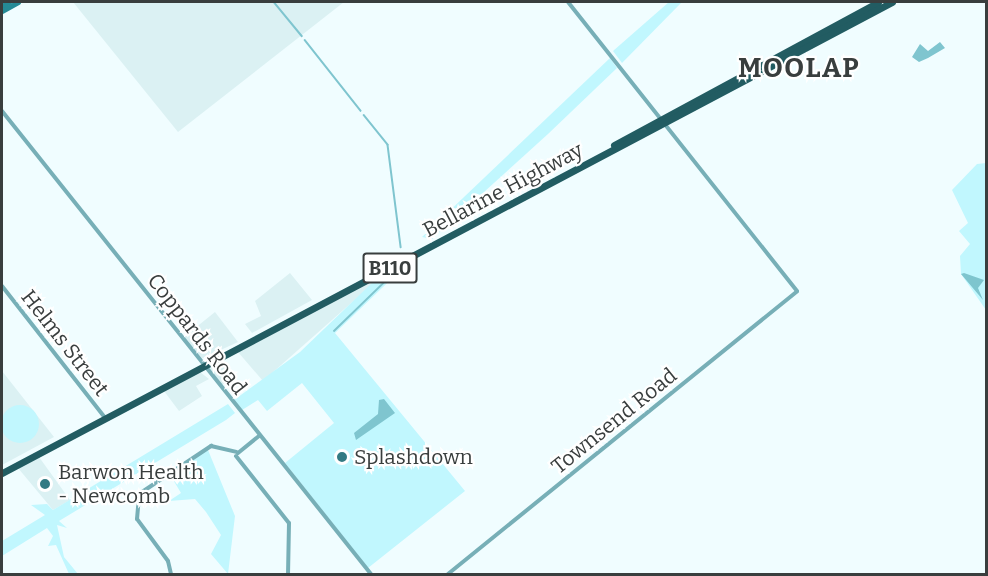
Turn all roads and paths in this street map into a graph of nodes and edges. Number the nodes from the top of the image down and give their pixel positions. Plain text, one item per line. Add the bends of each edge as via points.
1 (9, 2) edge
2 (18, 2) edge
3 (568, 2) edge
4 (878, 2) edge
5 (892, 2) edge
6 (2, 6) edge
7 (2, 11) edge
8 (2, 111) edge
9 (659, 114) junction
10 (393, 265) junction
11 (2, 286) edge
12 (202, 365) junction
13 (104, 417) junction
14 (259, 436) junction
15 (236, 453) junction
16 (2, 471) edge
17 (171, 574) edge
18 (288, 574) edge
19 (371, 574) edge
20 (448, 574) edge

1 - 6 main road
2 - 7 main road
3 - 9 street
4 - 9 highway, Bellarine Highway / B110
5 - 9 highway, Bellarine Highway / B110
8 - 12 street, Coppards Road
9 - 10 highway, Bellarine Highway / B110
9 - 10 highway, Bellarine Highway / B110 via 651,125
9 - 20 street, Townsend Road via 798,290
10 - 12 highway, Bellarine Highway / B110
11 - 13 street, Helms Street
12 - 13 highway, Bellarine Highway / B110
12 - 14 street, Coppards Road
13 - 16 highway, Bellarine Highway / B110
14 - 15 street
14 - 19 street, Coppards Road
15 - 17 street via 208,447 139,494 137,519 168,561
15 - 18 street via 290,523

